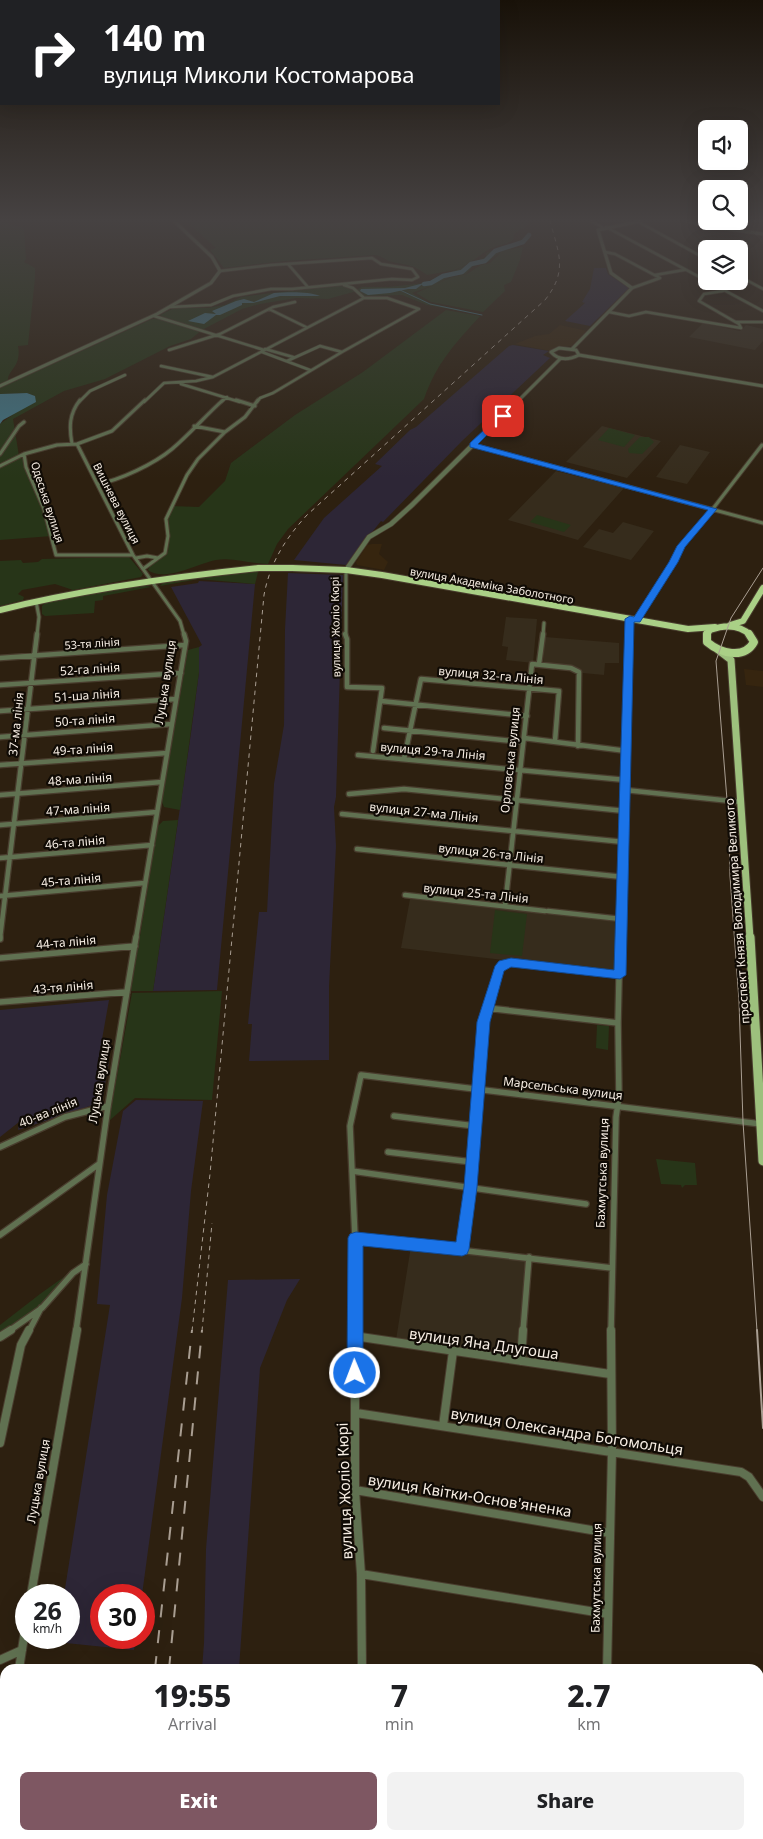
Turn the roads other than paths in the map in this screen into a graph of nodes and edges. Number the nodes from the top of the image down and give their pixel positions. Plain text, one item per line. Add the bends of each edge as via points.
1 (170, 307) joint
2 (174, 307) edge
3 (279, 307) edge
4 (346, 307) edge
5 (415, 307) edge
6 (614, 307) edge
7 (709, 307) edge
8 (269, 310) junction
9 (609, 312) junction
10 (154, 316) junction
11 (735, 322) junction
12 (763, 322) edge
13 (306, 327) junction
14 (217, 335) junction
15 (572, 348) junction
16 (169, 350) dead end
17 (264, 350) junction
18 (342, 352) junction
19 (579, 356) junction
20 (293, 357) junction
21 (560, 359) junction
22 (287, 361) junction
23 (161, 366) dead end
24 (310, 370) junction
25 (125, 375) dead end
26 (213, 377) junction
27 (171, 382) junction
28 (0, 386) edge
29 (763, 386) edge
30 (227, 397) junction
31 (255, 406) junction
32 (24, 422) dead end
33 (194, 426) junction
34 (225, 432) junction
35 (72, 444) junction
36 (77, 444) junction
37 (473, 445) junction
38 (762, 445) dead end
39 (0, 454) edge
40 (24, 454) junction
41 (0, 466) edge
42 (98, 484) junction
43 (713, 509) junction
44 (763, 523) edge
45 (134, 556) junction
46 (158, 558) junction
47 (143, 569) junction
48 (346, 570) junction
49 (152, 581) junction
50 (763, 588) edge
51 (36, 601) junction
52 (0, 610) edge
53 (633, 620) junction
54 (743, 621) junction
55 (544, 623) dead end
56 (719, 626) junction
57 (688, 629) junction
58 (751, 635) junction
59 (708, 642) junction
60 (185, 645) junction
61 (762, 645) edge
62 (718, 650) junction
63 (745, 650) junction
64 (34, 656) junction
65 (0, 658) edge
66 (731, 660) junction
67 (539, 664) junction
68 (181, 673) junction
69 (30, 683) junction
70 (0, 685) edge
71 (529, 689) junction
72 (176, 699) junction
73 (381, 701) junction
74 (415, 705) junction
75 (28, 710) junction
76 (0, 711) edge
77 (527, 716) junction
78 (172, 724) junction
79 (384, 728) dead end
80 (410, 730) junction
81 (25, 735) junction
82 (0, 736) edge
83 (523, 740) junction
84 (555, 741) junction
85 (578, 746) junction
86 (373, 751) dead end
87 (627, 751) junction
88 (167, 753) junction
89 (358, 755) dead end
90 (404, 759) junction
91 (21, 764) junction
92 (0, 765) edge
93 (519, 770) junction
94 (626, 780) junction
95 (162, 782) junction
96 (626, 790) junction
97 (19, 794) junction
98 (349, 794) dead end
99 (0, 795) edge
100 (517, 800) junction
101 (741, 802) junction
102 (625, 811) junction
103 (157, 812) junction
104 (342, 814) dead end
105 (15, 824) junction
106 (0, 825) edge
107 (514, 831) junction
108 (624, 842) junction
109 (152, 845) junction
110 (357, 849) dead end
111 (10, 857) junction
112 (0, 858) edge
113 (509, 864) junction
114 (623, 877) junction
115 (144, 884) junction
116 (3, 896) edge
117 (405, 896) dead end
118 (505, 906) junction
119 (621, 919) junction
120 (0, 938) edge
121 (135, 946) junction
122 (0, 958) edge
123 (620, 975) junction
124 (127, 992) junction
125 (0, 1002) edge
126 (487, 1008) junction
127 (618, 1023) junction
128 (361, 1075) joint
129 (760, 1085) edge
130 (478, 1089) junction
131 (108, 1106) junction
132 (618, 1106) junction
133 (394, 1116) dead end
134 (761, 1124) junction
135 (475, 1126) junction
136 (0, 1146) edge
137 (388, 1152) dead end
138 (763, 1161) edge
139 (472, 1162) junction
140 (99, 1164) junction
141 (352, 1171) junction
142 (470, 1187) junction
143 (586, 1204) dead end
144 (0, 1235) edge
145 (356, 1238) junction
146 (462, 1249) junction
147 (529, 1258) junction
148 (86, 1264) junction
149 (612, 1268) junction
150 (41, 1308) junction
151 (354, 1336) junction
152 (0, 1337) edge
153 (453, 1351) junction
154 (521, 1361) junction
155 (610, 1374) junction
156 (356, 1413) junction
157 (443, 1426) junction
158 (0, 1443) edge
159 (612, 1452) junction
160 (356, 1490) junction
161 (763, 1496) edge
162 (609, 1532) junction
163 (361, 1574) junction
164 (33, 1584) edge
165 (608, 1614) junction
166 (22, 1650) joint
167 (0, 1660) edge
168 (20, 1664) edge
169 (362, 1664) edge
170 (607, 1664) edge

1 - 2 street
1 - 10 street
3 - 8 street
4 - 13 street
5 - 18 street via 419,309
6 - 9 street
7 - 11 street
8 - 13 street
8 - 14 street
9 - 11 street via 629,316 646,312 741,328
9 - 15 street
10 - 14 street
10 - 28 street
11 - 12 street
13 - 17 street
14 - 16 street
14 - 17 street
15 - 19 street
15 - 21 street via 551,351
17 - 20 street
17 - 22 street
17 - 26 street
18 - 20 street via 322,346
18 - 24 street
19 - 21 street
19 - 29 street
20 - 22 street
21 - 37 street, вулиця Жоліо Кюрі
22 - 24 street
23 - 26 street
24 - 31 street via 260,398
25 - 35 street via 83,395 68,426
26 - 27 street
27 - 30 street
27 - 36 street via 160,386 112,432
30 - 31 street
30 - 33 street
31 - 34 street
32 - 39 street
33 - 34 street
33 - 42 street via 161,457 113,481
34 - 46 street via 187,475 166,519 165,553
35 - 36 street
35 - 40 street
36 - 42 street, Вишнева вулиця
37 - 43 street
37 - 48 street, вулиця Жоліо Кюрі via 391,524 369,538
38 - 43 street
40 - 41 street
40 - 45 street, Одеська вулиця via 28,476 44,509 56,555
42 - 45 street, Вишнева вулиця
43 - 44 street
43 - 53 street via 681,546 674,562
45 - 46 street
45 - 47 street, Вишнева вулиця
46 - 47 street
47 - 49 street, Вишнева вулиця
48 - 49 highway, вулиця Академіка Заболотного, bridge via 259,568
48 - 53 highway, вулиця Академіка Заболотного
48 - 73 street, вулиця Жоліо Кюрі via 347,687 382,688
49 - 51 highway, вулиця Академіка Заболотного
49 - 60 street, Луцька вулиця via 183,627
50 - 54 highway
51 - 52 highway, вулиця Академіка Заболотного
51 - 64 street, 37-ма лінія via 39,617
53 - 57 highway, вулиця Академіка Заболотного
53 - 87 street, Бахмутська вулиця
54 - 56 highway
54 - 58 highway
55 - 67 street, Орловська вулиця
56 - 57 highway, вулиця Академіка Заболотного
56 - 58 highway via 738,628
56 - 59 highway via 707,633
57 - 59 highway, вулиця Академіка Заболотного
58 - 61 highway
58 - 63 highway via 752,646
59 - 62 highway
60 - 64 street, 53-тя лінія
60 - 68 street, Луцька вулиця
61 - 63 highway
62 - 63 highway
62 - 66 main road
63 - 66 main road
64 - 65 street, 53-тя лінія
64 - 69 street, 37-ма лінія
66 - 101 main road, проспект Князя Володимира Великого
67 - 71 street, Орловська вулиця via 532,664
67 - 85 street via 571,668 580,674
68 - 69 street, 52-га лінія
68 - 72 street, Луцька вулиця
69 - 70 street, 52-га лінія
69 - 75 street, 37-ма лінія
71 - 74 street, вулиця 32-га Лінія via 421,679
71 - 77 street, Орловська вулиця
71 - 84 street, вулиця 32-га Лінія via 559,691
72 - 75 street, 51-ша лінія
72 - 78 street, Луцька вулиця
73 - 74 street
73 - 86 street
74 - 77 street
74 - 80 street
75 - 76 street, 51-ша лінія
75 - 81 street, 37-ма лінія
77 - 83 street, Орловська вулиця
78 - 81 street, 50-та лінія
78 - 88 street, Луцька вулиця
79 - 80 street
80 - 83 street
80 - 90 street
81 - 82 street, 50-та лінія
81 - 91 street, 37-ма лінія
83 - 84 street
83 - 93 street, Орловська вулиця
84 - 85 street
85 - 87 street
87 - 94 street, Бахмутська вулиця
88 - 91 street, 49-та лінія
88 - 95 street, Луцька вулиця
89 - 90 street, вулиця 29-та Лінія
90 - 93 street, вулиця 29-та Лінія
91 - 92 street, 49-та лінія
91 - 97 street, 37-ма лінія
93 - 94 street, вулиця 29-та Лінія
93 - 100 street, Орловська вулиця
94 - 96 street, Бахмутська вулиця
95 - 97 street, 48-ма лінія
95 - 103 street, Луцька вулиця
96 - 101 street
96 - 102 street, Бахмутська вулиця
97 - 99 street, 48-ма лінія
97 - 105 street, 37-ма лінія
98 - 100 street via 404,789
100 - 102 street
100 - 107 street, Орловська вулиця
101 - 129 main road, проспект Князя Володимира Великого
102 - 108 street, Бахмутська вулиця
103 - 105 street, 47-ма лінія
103 - 109 street, Луцька вулиця
104 - 107 street, вулиця 27-ма Лінія
105 - 106 street, 47-ма лінія
105 - 111 street, 37-ма лінія
107 - 108 street, вулиця 27-ма Лінія
107 - 113 street, Орловська вулиця
108 - 114 street, Бахмутська вулиця
109 - 111 street, 46-та лінія
109 - 115 street, Луцька вулиця
110 - 113 street, вулиця 26-та Лінія
111 - 112 street, 46-та лінія
111 - 116 street, 37-ма лінія
113 - 114 street, вулиця 26-та Лінія
113 - 118 street, Орловська вулиця
114 - 119 street, Бахмутська вулиця
115 - 116 street, 45-та лінія
115 - 121 street, Луцька вулиця
116 - 120 street, 37-ма лінія
117 - 118 street, вулиця 25-та Лінія
118 - 119 street, вулиця 25-та Лінія
119 - 123 street, Бахмутська вулиця
121 - 122 street, 44-та лінія
121 - 124 street, Луцька вулиця
123 - 126 street via 511,963 501,967
123 - 127 street, Бахмутська вулиця
124 - 125 street, 43-тя лінія
124 - 131 street, Луцька вулиця
126 - 127 street
126 - 130 street
127 - 132 street, Бахмутська вулиця
128 - 130 street, Марсельська вулиця
128 - 141 street, вулиця Жоліо Кюрі via 350,1126
129 - 134 main road, проспект Князя Володимира Великого
130 - 132 street, Марсельська вулиця
130 - 135 street
131 - 136 street, 40-ва лінія via 82,1110
131 - 140 street, Луцька вулиця
132 - 134 street, Марсельська вулиця
132 - 149 street, Бахмутська вулиця
133 - 135 street
134 - 138 main road, проспект Князя Володимира Великого
135 - 139 street
137 - 139 street
139 - 142 street
140 - 144 street
140 - 148 street, Луцька вулиця
141 - 142 street
141 - 145 street, вулиця Жоліо Кюрі
142 - 143 street
142 - 146 street
145 - 146 street
145 - 151 street, вулиця Жоліо Кюрі
146 - 147 street
147 - 149 street
147 - 154 street
148 - 150 street via 73,1271
148 - 164 street, Луцька вулиця via 82,1304
149 - 155 street, Бахмутська вулиця
150 - 152 street
150 - 158 street via 21,1345
151 - 153 street, вулиця Яна Длугоша
151 - 156 street, вулиця Жоліо Кюрі
153 - 154 street, вулиця Яна Длугоша
153 - 157 street
154 - 155 street, вулиця Яна Длугоша
155 - 159 street, Бахмутська вулиця
156 - 157 street, вулиця Олександра Богомольця
156 - 160 street, вулиця Жоліо Кюрі
157 - 159 street, вулиця Олександра Богомольця
159 - 161 street, вулиця Олександра Богомольця via 741,1472 749,1477
159 - 162 street, Бахмутська вулиця
160 - 162 street, вулиця Квітки-Основ'яненка
160 - 163 street, вулиця Жоліо Кюрі
162 - 165 street, Бахмутська вулиця
163 - 165 street
163 - 169 street, вулиця Жоліо Кюрі
165 - 170 street, Бахмутська вулиця
166 - 167 street
166 - 168 street

